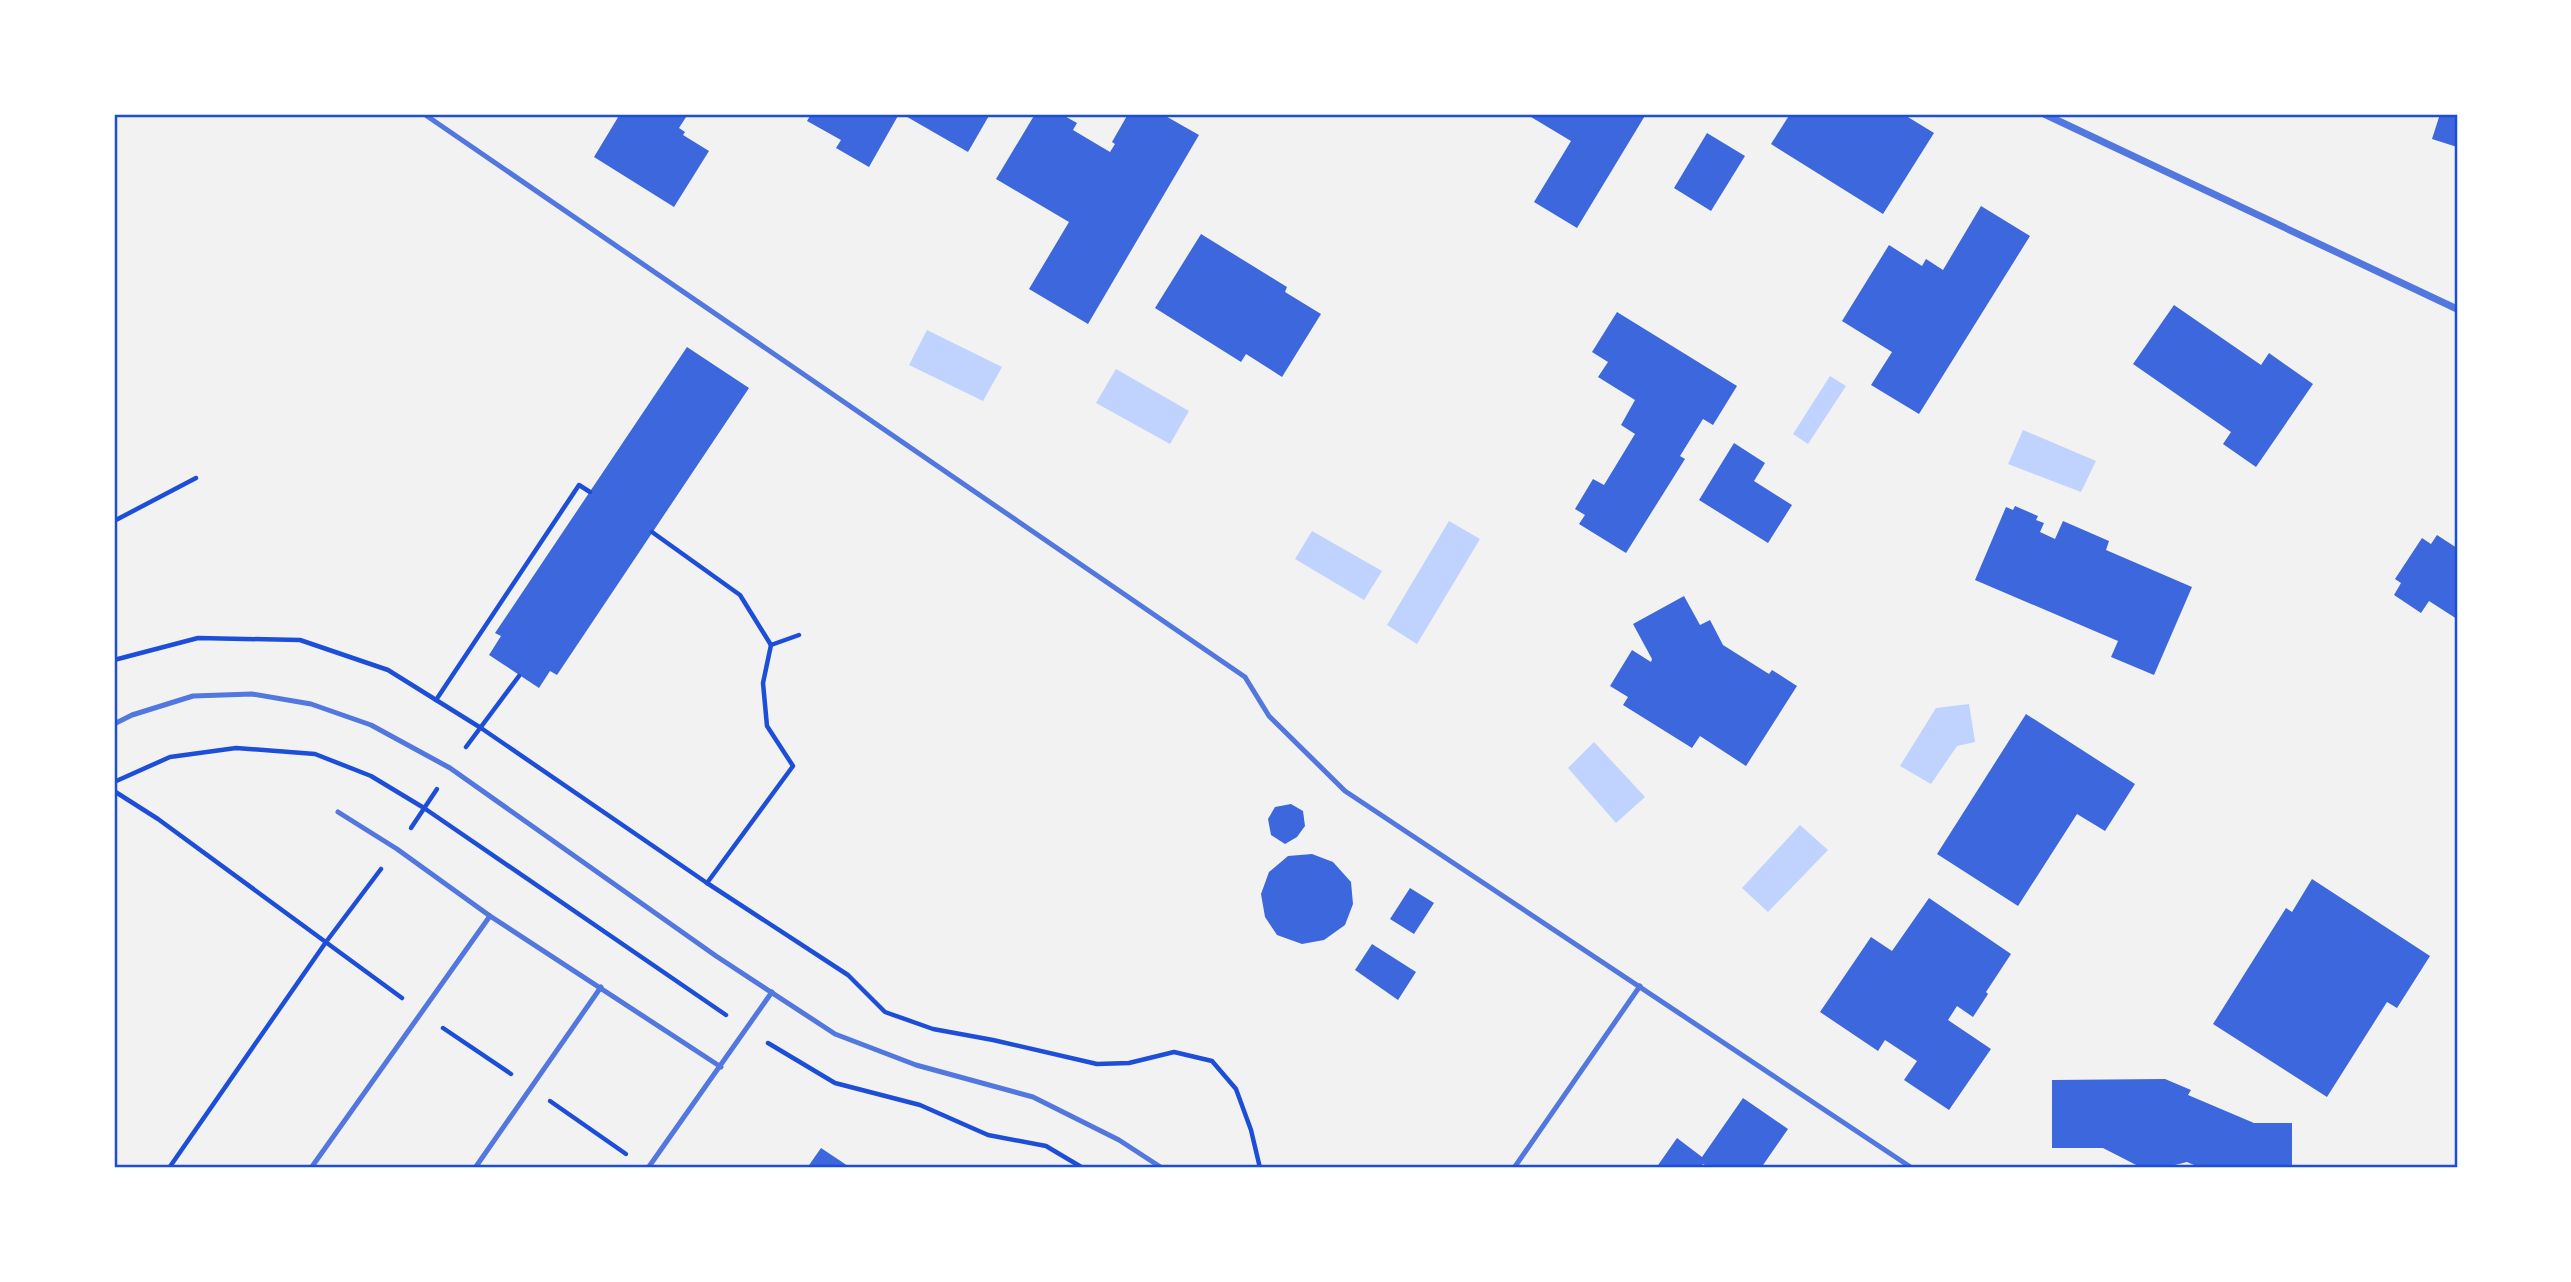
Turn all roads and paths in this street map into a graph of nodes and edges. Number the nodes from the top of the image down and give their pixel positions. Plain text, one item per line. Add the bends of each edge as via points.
1 (424, 114) edge
2 (2044, 114) edge
3 (2457, 309) edge
4 (196, 478) dead end
5 (590, 492) dead end
6 (114, 521) edge
7 (652, 532) dead end
8 (799, 635) dead end
9 (771, 645) junction
10 (114, 660) edge
11 (519, 676) dead end
12 (436, 700) junction
13 (114, 724) edge
14 (481, 728) junction
15 (450, 768) junction
16 (114, 791) edge
17 (338, 812) dead end
18 (397, 849) junction
19 (707, 883) junction
20 (490, 916) junction
21 (326, 942) junction
22 (601, 986) junction
23 (1640, 986) junction
24 (772, 992) junction
25 (422, 1013) junction
26 (764, 1041) dead end
27 (721, 1067) junction
28 (531, 1088) junction
29 (636, 1161) dead end
30 (169, 1168) edge
31 (311, 1168) edge
32 (475, 1168) edge
33 (648, 1168) edge
34 (1083, 1168) edge
35 (1161, 1168) edge
36 (1260, 1168) edge
37 (1514, 1168) edge
38 (1912, 1168) edge

1 - 23 lane via 1245,677 1269,716 1345,791
2 - 3 street
4 - 6 path
5 - 12 path via 579,485
7 - 9 path via 740,595
8 - 9 path
9 - 19 path via 763,683 767,726 793,766
10 - 12 path via 198,638 300,640 388,670
11 - 14 path
12 - 14 path
13 - 15 lane via 193,696 252,694 311,704 371,724
14 - 15 path
14 - 19 path
15 - 18 path
15 - 24 lane
16 - 21 path
17 - 18 lane
18 - 20 lane
18 - 21 path
19 - 36 path via 848,975 885,1012 1097,1063 1129,1063 1174,1052 1212,1061 1236,1089
20 - 22 lane
20 - 25 lane
21 - 25 path
21 - 30 path
22 - 27 lane
22 - 28 lane
23 - 37 lane
23 - 38 lane
24 - 27 lane
24 - 35 lane via 835,1034 916,1065 1033,1097 1119,1140
25 - 28 path
25 - 31 lane
26 - 34 path via 835,1083 920,1105 988,1135 1046,1146
27 - 33 lane
28 - 29 path
28 - 32 lane

